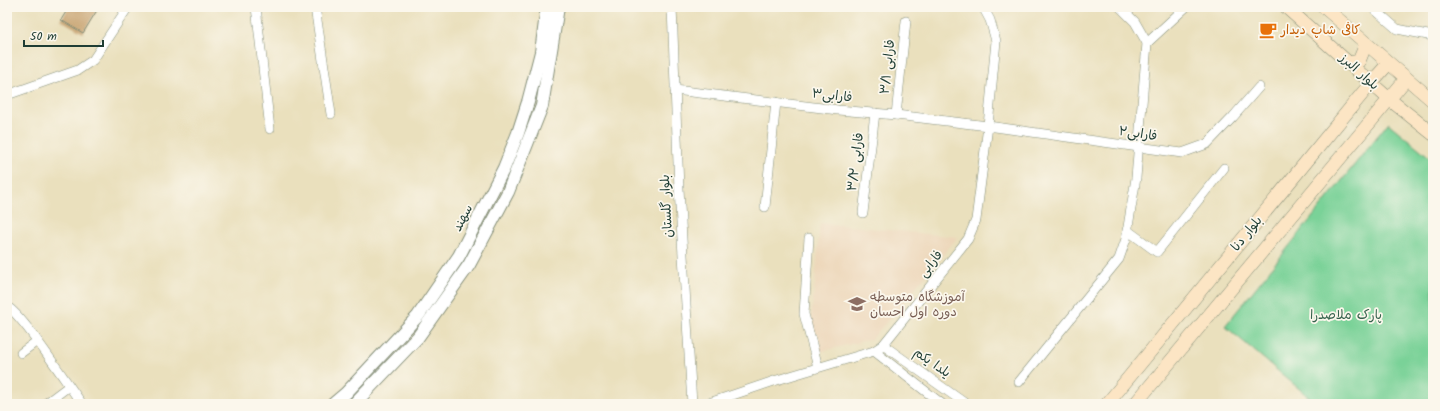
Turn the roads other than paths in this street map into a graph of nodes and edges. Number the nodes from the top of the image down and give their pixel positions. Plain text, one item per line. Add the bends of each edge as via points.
1 (128, 7) edge
2 (256, 7) edge
3 (315, 7) edge
4 (547, 7) edge
5 (558, 7) edge
6 (672, 7) edge
7 (983, 7) edge
8 (1120, 7) edge
9 (1186, 7) edge
10 (1286, 7) edge
11 (1324, 7) edge
12 (1372, 7) edge
13 (906, 21) dead end
14 (1433, 36) edge
15 (1147, 43) junction
16 (1366, 44) junction
17 (1349, 63) junction
18 (1388, 64) junction
19 (1406, 78) junction
20 (1371, 83) junction
21 (1259, 87) dead end
22 (675, 90) junction
23 (7, 95) edge
24 (1389, 99) junction
25 (1433, 101) edge
26 (776, 102) junction
27 (875, 113) junction
28 (331, 114) dead end
29 (896, 115) junction
30 (988, 126) junction
31 (270, 129) dead end
32 (1433, 134) edge
33 (1138, 147) junction
34 (1224, 168) dead end
35 (765, 207) dead end
36 (863, 213) dead end
37 (1127, 230) junction
38 (809, 238) dead end
39 (7, 307) edge
40 (37, 341) junction
41 (883, 345) junction
42 (874, 351) junction
43 (21, 353) dead end
44 (818, 367) junction
45 (1020, 382) dead end
46 (69, 386) junction
47 (45, 404) edge
48 (82, 404) edge
49 (333, 404) edge
50 (354, 404) edge
51 (692, 404) edge
52 (706, 404) edge
53 (942, 404) edge
54 (966, 404) edge
55 (1107, 404) edge
56 (1135, 404) edge

1 - 23 street via 93,60 78,70
2 - 31 street
3 - 28 street
4 - 49 street, سهند via 541,52 518,133 504,168 459,256 418,316
5 - 50 street, سهند via 542,106 508,192 469,265 418,337
6 - 22 street, بلوار گلستان
7 - 30 street, فارابی via 996,41
8 - 15 street via 1135,22
9 - 15 street
10 - 17 main road, بلوار البرز
11 - 16 main road, بلوار البرز
12 - 14 street via 1397,29
13 - 29 street, فارابی ۳/۱
15 - 33 street
16 - 17 main road via 1359,61
16 - 18 main road, بلوار البرز
17 - 20 main road, بلوار البرز
18 - 19 main road, بلوار البرز
18 - 20 main road, بلوار دنا
19 - 24 main road, بلوار دنا
19 - 25 main road, بلوار البرز
20 - 24 main road, بلوار البرز
20 - 55 main road, بلوار دنا
21 - 33 street, فارابی۲ via 1207,144 1182,152
22 - 26 street, فارابی۳
22 - 51 street, بلوار گلستان
24 - 32 main road, بلوار البرز
24 - 56 main road, بلوار دنا
26 - 27 street, فارابی۳
26 - 35 street
27 - 29 street, فارابی۳
27 - 36 street, فارابی ۳/۲
29 - 30 street, فارابی۳
30 - 33 street, فارابی۲
30 - 41 street, فارابی via 976,220 968,239
33 - 37 street via 1136,178
34 - 37 street via 1157,252
37 - 45 street via 1119,259
38 - 44 street via 804,314
39 - 40 street via 12,308
40 - 43 street
40 - 46 street
41 - 42 street, فارابی
41 - 54 street, یلدا یکم
42 - 44 street, فارابی
42 - 53 street, یلدا یکم
44 - 52 street, فارابی
46 - 47 street
46 - 48 street

